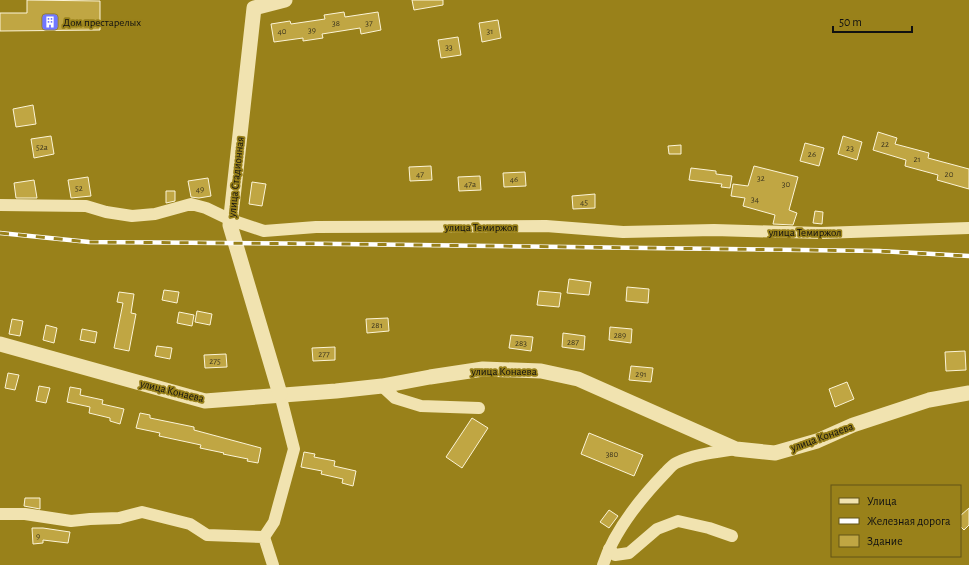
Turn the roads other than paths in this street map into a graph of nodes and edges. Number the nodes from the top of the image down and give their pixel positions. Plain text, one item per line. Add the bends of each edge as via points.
1 (285, 0) edge
2 (0, 205) edge
3 (231, 220) junction
4 (969, 228) edge
5 (0, 344) edge
6 (382, 386) junction
7 (969, 393) edge
8 (280, 394) junction
9 (479, 408) dead end
10 (736, 449) junction
11 (0, 514) edge
12 (732, 536) dead end
13 (264, 537) junction
14 (609, 549) junction
15 (272, 565) edge
16 (603, 565) edge

1 - 3 street, улица Стадионная via 254,8
2 - 3 street, улица Темиржол via 86,206 132,216 155,214 191,204
3 - 4 street, улица Темиржол via 264,231 316,227 546,226 623,232 714,230 821,233
3 - 8 street, улица Стадионная via 230,225
5 - 8 street, улица Конаева via 205,401
6 - 8 street, улица Конаева
6 - 9 street via 395,398 421,406
6 - 10 street, улица Конаева via 483,369 542,371 578,379
7 - 10 street, улица Конаева via 929,400 853,425 817,441 775,453
8 - 13 street via 294,449 274,522
10 - 14 street via 675,463 630,516
11 - 13 street via 25,514 71,521 119,518 142,512 190,524 207,535
12 - 14 street via 678,521 656,529 630,553 615,555
13 - 15 street
14 - 16 street

